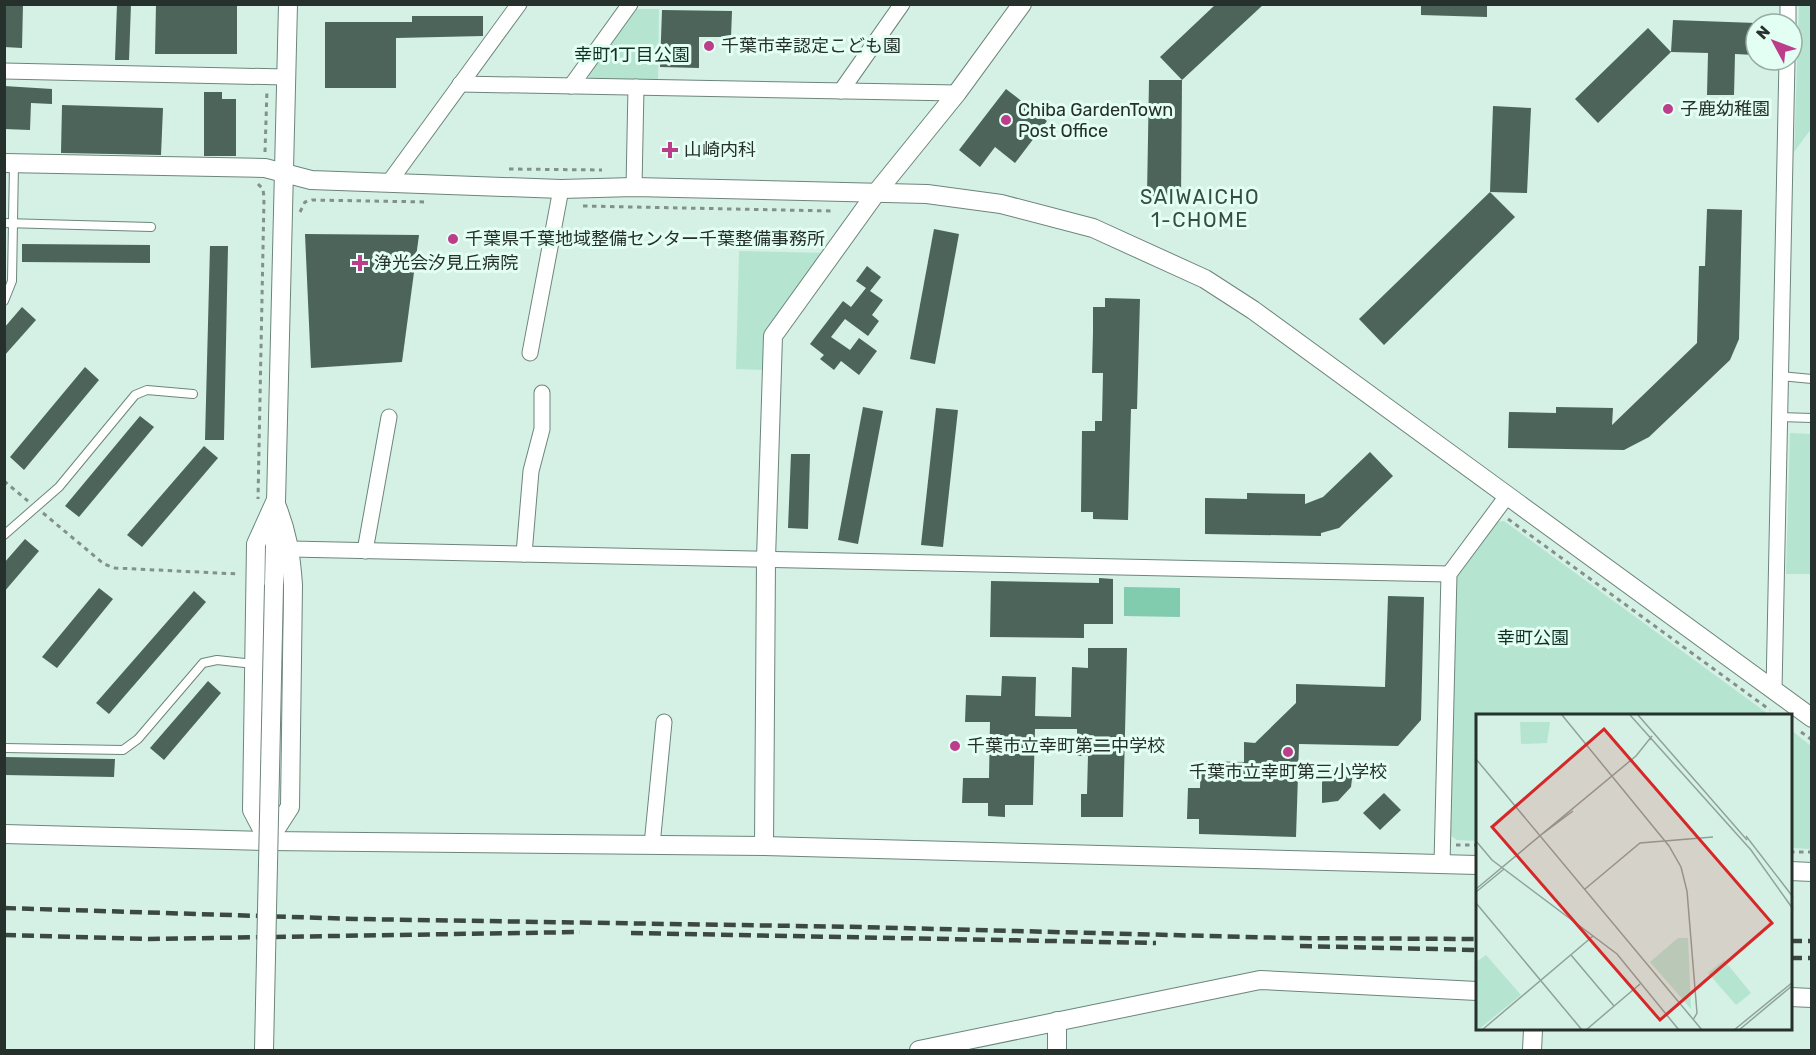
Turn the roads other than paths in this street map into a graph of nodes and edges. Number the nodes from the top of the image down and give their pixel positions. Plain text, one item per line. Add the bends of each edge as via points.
1 (288, 4) edge
2 (519, 4) edge
3 (630, 4) edge
4 (902, 4) edge
5 (1022, 4) edge
6 (4, 71) edge
7 (1787, 72) edge
8 (285, 77) junction
9 (460, 84) junction
10 (571, 86) junction
11 (636, 87) junction
12 (841, 91) junction
13 (957, 93) junction
14 (10, 163) edge
15 (283, 172) junction
16 (390, 181) junction
17 (634, 187) junction
18 (561, 189) junction
19 (876, 193) junction
20 (9, 223) edge
21 (151, 227) dead end
22 (4, 301) edge
23 (530, 353) dead end
24 (1780, 376) junction
25 (1812, 379) edge
26 (542, 393) dead end
27 (193, 394) dead end
28 (389, 417) dead end
29 (1779, 417) junction
30 (1812, 418) edge
31 (1507, 496) junction
32 (267, 503) junction
33 (4, 535) edge
34 (291, 549) junction
35 (365, 551) junction
36 (524, 554) junction
37 (766, 559) junction
38 (1449, 574) junction
39 (254, 664) junction
40 (1774, 690) junction
41 (1812, 718) edge
42 (664, 722) dead end
43 (4, 748) edge
44 (4, 834) edge
45 (268, 841) junction
46 (652, 845) junction
47 (764, 846) junction
48 (1442, 864) junction
49 (1476, 864) edge
50 (1792, 871) edge
51 (1812, 872) edge
52 (1476, 991) edge
53 (1792, 997) edge
54 (1812, 998) edge
55 (1057, 1022) junction
56 (1533, 1031) edge
57 (264, 1050) edge
58 (919, 1050) edge
59 (1057, 1050) edge
60 (1532, 1050) edge

1 - 8 street
2 - 9 street
3 - 10 street
4 - 12 street
5 - 13 street
6 - 8 street
7 - 24 street
8 - 15 street
9 - 10 street
9 - 16 street
10 - 11 street
11 - 12 street
11 - 17 street
12 - 13 street
13 - 19 street
14 - 15 street via 265,168
14 - 20 lane
15 - 16 street via 311,180
15 - 32 street
16 - 18 street
17 - 18 street
17 - 19 street
18 - 23 street
19 - 31 street via 927,194 1001,204 1094,228 1148,251 1205,279 1253,310
19 - 37 street via 773,336
20 - 21 lane
20 - 22 lane via 11,289
24 - 25 lane
24 - 29 street
26 - 36 street via 542,429 531,471
27 - 33 lane via 147,390 135,395 59,487
28 - 35 street
29 - 30 lane
29 - 40 street
31 - 38 street
31 - 40 street
32 - 34 street via 285,526
32 - 39 street via 256,544
32 - 57 street, bridge via 274,585
34 - 35 street
34 - 45 street via 290,807
35 - 36 street
36 - 37 street
37 - 38 street
37 - 47 street
38 - 48 street
39 - 43 lane via 217,660 203,663 138,739 123,750
39 - 45 street via 252,810
40 - 41 street
42 - 46 street
44 - 45 street
45 - 46 street
46 - 47 street
47 - 48 street
48 - 49 street
50 - 51 street
52 - 55 street via 1260,980
53 - 54 street
55 - 58 street
55 - 59 street
56 - 60 street

